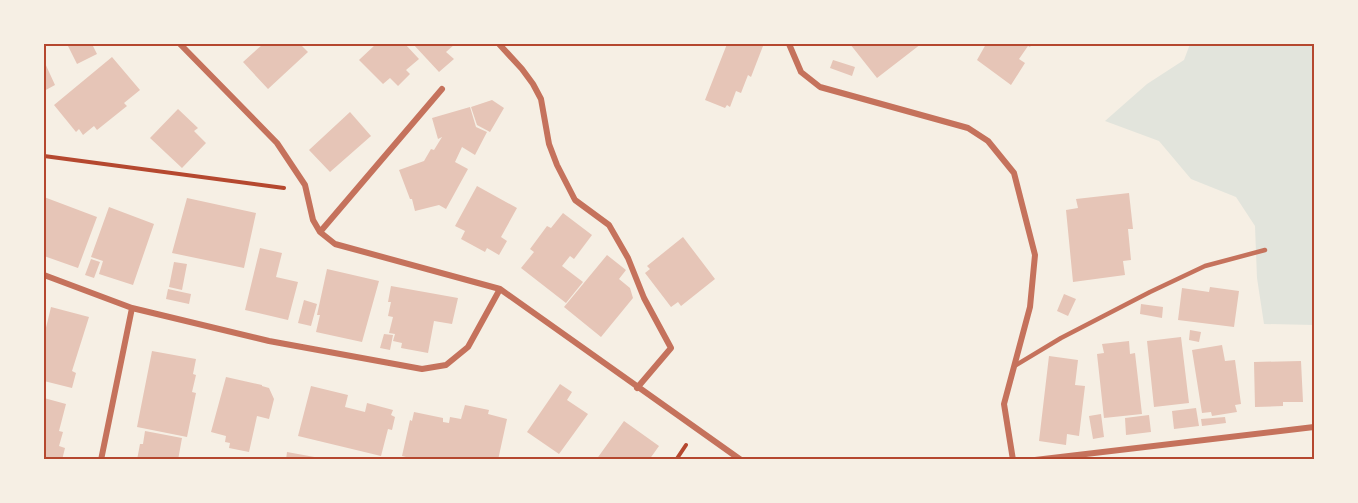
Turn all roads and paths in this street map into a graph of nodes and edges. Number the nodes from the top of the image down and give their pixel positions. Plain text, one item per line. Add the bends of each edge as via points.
1 (180, 44) edge
2 (499, 44) edge
3 (789, 44) edge
4 (442, 89) dead end
5 (44, 156) edge
6 (305, 184) junction
7 (320, 232) junction
8 (1264, 250) dead end
9 (44, 275) edge
10 (500, 289) junction
11 (132, 308) junction
12 (1016, 365) junction
13 (638, 388) junction
14 (1314, 427) edge
15 (101, 459) edge
16 (741, 459) edge
17 (1013, 459) edge
18 (1035, 459) edge

1 - 6 street via 277,143
2 - 13 street via 522,69 541,99 549,144 574,200 609,225 672,348
3 - 12 street via 801,72 820,87 968,128 988,141 1014,173 1035,255 1030,307
4 - 7 street
5 - 6 path via 282,189
6 - 7 street via 313,220
7 - 10 street via 335,244
8 - 12 lane via 1205,266 1061,338
9 - 11 street
10 - 11 street via 468,347 446,365 422,369 269,341
10 - 13 street
11 - 15 street
12 - 17 street via 1004,404
13 - 16 street
14 - 18 street

